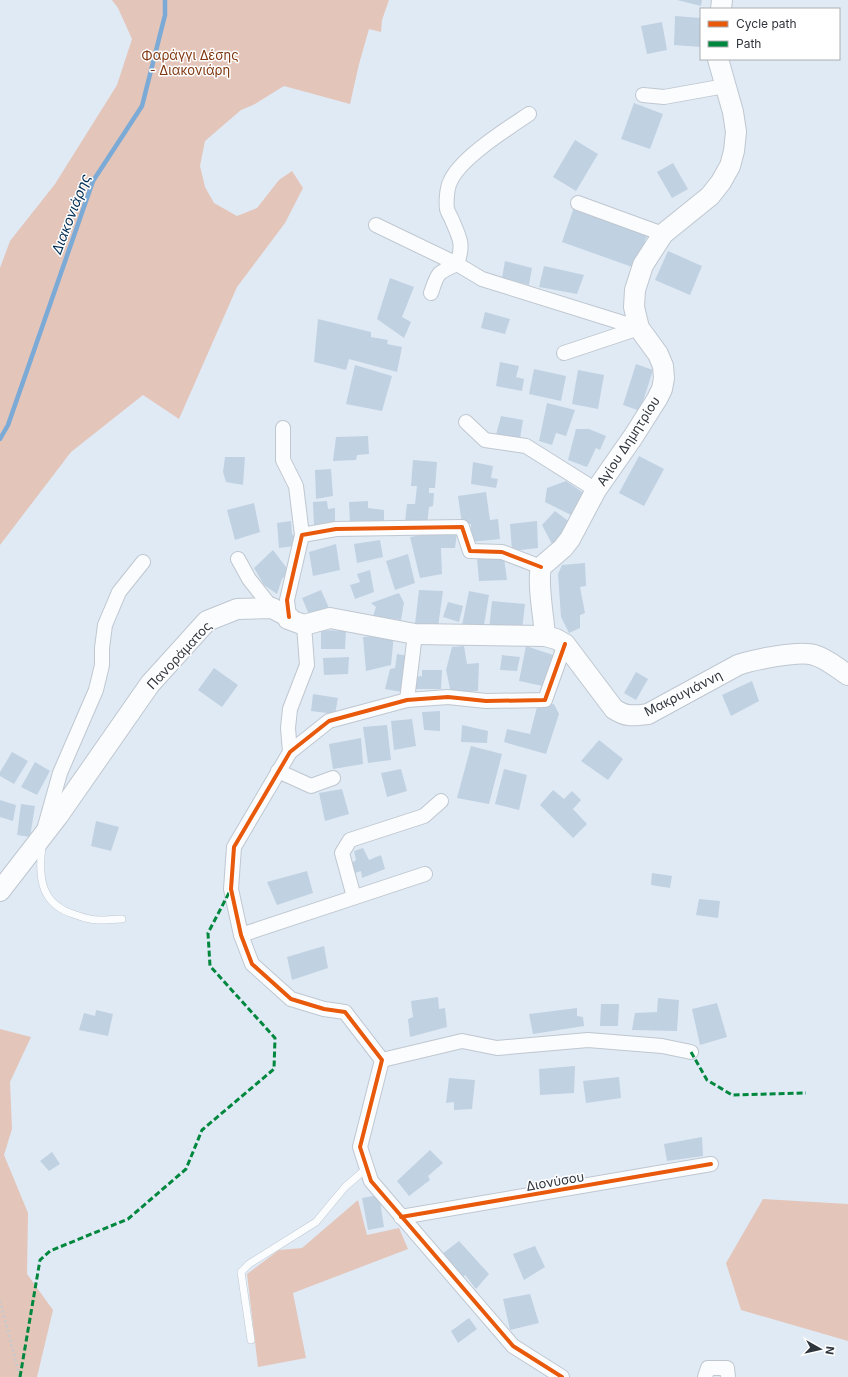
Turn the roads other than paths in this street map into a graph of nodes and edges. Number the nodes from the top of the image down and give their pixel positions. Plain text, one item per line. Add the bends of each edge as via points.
1 (718, 60) edge
2 (726, 86) junction
3 (643, 95) dead end
4 (529, 114) dead end
5 (578, 203) dead end
6 (376, 225) dead end
7 (663, 234) junction
8 (457, 264) junction
9 (431, 293) dead end
10 (639, 328) junction
11 (564, 353) dead end
12 (466, 422) dead end
13 (283, 428) dead end
14 (596, 490) junction
15 (302, 535) junction
16 (238, 559) dead end
17 (143, 562) dead end
18 (541, 567) junction
19 (288, 617) junction
20 (415, 634) junction
21 (546, 636) junction
22 (565, 644) junction
23 (848, 675) edge
24 (407, 700) junction
25 (290, 752) junction
26 (278, 771) junction
27 (333, 778) dead end
28 (441, 801) dead end
29 (43, 834) junction
30 (424, 874) dead end
31 (0, 890) edge
32 (354, 897) junction
33 (122, 919) dead end
34 (241, 935) junction
35 (691, 1052) dead end
36 (382, 1060) junction
37 (711, 1164) dead end
38 (367, 1168) junction
39 (401, 1217) junction
40 (251, 1340) dead end
41 (562, 1377) edge
42 (705, 1377) edge
43 (728, 1377) edge

1 - 2 main road, Αγίου Δημητρίου
2 - 3 street via 664,96
2 - 7 main road, Αγίου Δημητρίου via 736,132 730,166 722,182 710,196
4 - 8 street via 461,165 450,182 447,209 461,241
5 - 7 street
6 - 8 street
7 - 10 main road, Αγίου Δημητρίου via 638,275 634,307
8 - 9 street via 440,272
8 - 10 street via 482,279
10 - 11 street
10 - 14 main road, Αγίου Δημητρίου via 658,354 663,366 662,389
12 - 14 street via 485,440 526,446
13 - 15 street via 283,460 296,486
14 - 18 main road, Αγίου Δημητρίου via 568,543
15 - 18 street via 336,528 462,527 470,551 502,552
15 - 19 street via 287,600
16 - 19 street via 249,579
17 - 29 street via 120,592 105,625 102,665 96,690 60,773
18 - 21 main road
19 - 20 main road, Πανοράματος via 330,618
19 - 25 street via 308,665 290,709
19 - 29 main road, Πανοράματος via 237,609 207,621 150,684
20 - 21 main road, Πανοράματος
20 - 24 street
21 - 22 main road, Μακρυγιάννη
22 - 23 main road, Μακρυγιάννη via 614,709 622,714 635,716 648,714 738,665 751,661 802,653 814,655
22 - 24 street via 545,700 486,701 448,697
24 - 25 street via 330,722
25 - 26 street
26 - 27 street via 311,786
26 - 34 street via 234,847 231,889
28 - 32 street via 424,816 350,840 342,853
29 - 31 main road, Πανοράματος
29 - 33 lane via 41,878 44,889 56,907 84,918
30 - 32 street
32 - 34 street
34 - 36 street via 252,964 291,999 345,1012
35 - 36 street via 662,1046 588,1040 497,1048 462,1041
36 - 38 street via 360,1147
37 - 39 street, Διονύσου
38 - 39 street via 371,1181
38 - 40 lane via 345,1187 316,1222 249,1264 241,1272
39 - 41 street via 513,1346
42 - 43 street via 708,1368 728,1368

